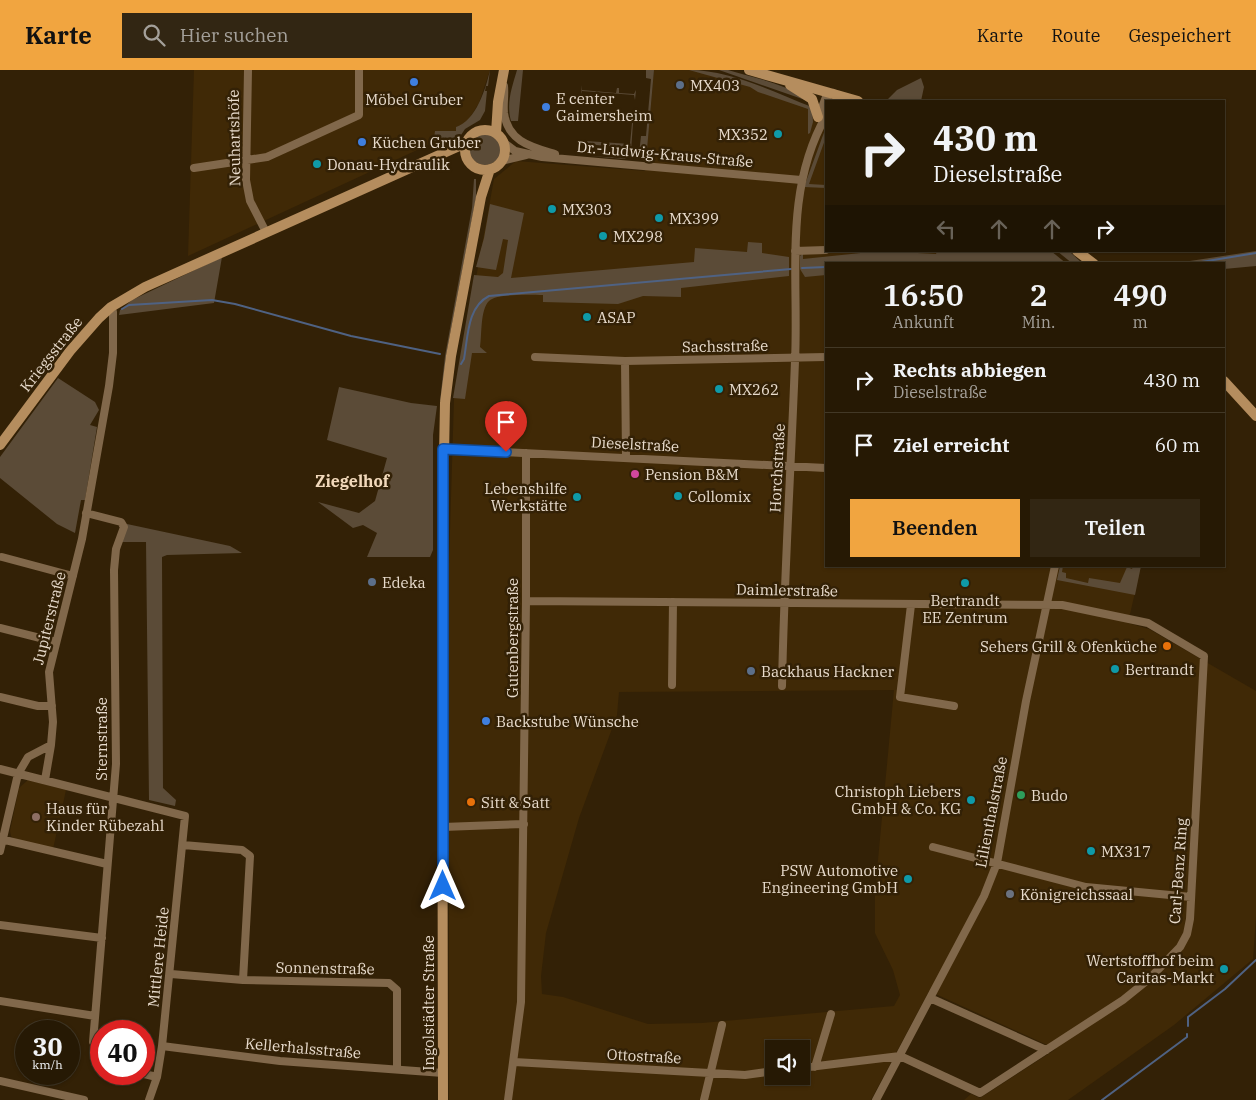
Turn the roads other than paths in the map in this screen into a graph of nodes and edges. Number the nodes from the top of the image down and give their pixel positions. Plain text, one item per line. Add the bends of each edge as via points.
1 (248, 70) edge
2 (359, 70) edge
3 (749, 70) edge
4 (504, 75) edge
5 (773, 76) junction
6 (833, 93) junction
7 (825, 100) edge
8 (854, 100) edge
9 (498, 102) junction
10 (825, 102) edge
11 (822, 117) edge
12 (482, 130) junction
13 (496, 133) junction
14 (503, 142) junction
15 (466, 143) junction
16 (527, 154) junction
17 (466, 157) junction
18 (569, 160) junction
19 (246, 161) junction
20 (429, 161) junction
21 (501, 161) junction
22 (194, 168) dead end
23 (476, 168) junction
24 (490, 169) junction
25 (801, 180) junction
26 (481, 197) junction
27 (266, 232) junction
28 (825, 250) edge
29 (795, 251) junction
30 (1078, 252) edge
31 (1086, 262) edge
32 (1091, 262) edge
33 (111, 308) junction
34 (535, 357) dead end
35 (796, 358) junction
36 (825, 358) edge
37 (625, 360) junction
38 (1225, 381) edge
39 (1256, 416) edge
40 (0, 445) edge
41 (443, 449) junction
42 (526, 453) junction
43 (626, 457) junction
44 (790, 467) junction
45 (825, 468) edge
46 (86, 513) junction
47 (0, 557) edge
48 (1055, 567) edge
49 (73, 576) junction
50 (526, 601) junction
51 (673, 602) junction
52 (783, 604) junction
53 (911, 605) junction
54 (1047, 605) junction
55 (0, 628) edge
56 (56, 642) junction
57 (672, 685) dead end
58 (782, 686) dead end
59 (0, 697) edge
60 (52, 706) junction
61 (954, 706) dead end
62 (50, 745) junction
63 (0, 769) edge
64 (18, 774) junction
65 (45, 780) junction
66 (114, 798) junction
67 (524, 824) junction
68 (443, 827) junction
69 (1, 840) edge
70 (183, 846) junction
71 (933, 847) dead end
72 (0, 851) edge
73 (997, 863) junction
74 (107, 864) junction
75 (1191, 897) junction
76 (0, 925) edge
77 (102, 938) junction
78 (171, 974) junction
79 (243, 980) junction
80 (930, 998) junction
81 (0, 1001) edge
82 (831, 1014) dead end
83 (95, 1016) junction
84 (95, 1020) edge
85 (722, 1024) dead end
86 (162, 1046) junction
87 (1046, 1050) junction
88 (900, 1056) junction
89 (514, 1062) junction
90 (810, 1067) edge
91 (815, 1067) junction
92 (397, 1069) junction
93 (443, 1072) junction
94 (765, 1072) edge
95 (710, 1073) junction
96 (157, 1077) joint
97 (0, 1081) edge
98 (84, 1100) edge
99 (149, 1100) edge
100 (443, 1100) edge
101 (508, 1100) edge
102 (704, 1100) edge
103 (876, 1100) edge

1 - 19 street, Neuhartshöfe
2 - 19 street via 359,115 267,157
3 - 5 main road
4 - 9 main road
4 - 18 street via 504,116 516,138 534,149
5 - 6 main road
5 - 11 main road via 808,95
6 - 7 street, Horchstraße
6 - 8 main road
9 - 12 main road
9 - 13 main road
10 - 11 street, Horchstraße
11 - 25 street, Horchstraße
12 - 13 main road
12 - 15 main road via 472,134
13 - 14 main road
14 - 16 street, Dr.-Ludwig-Kraus-Straße via 515,151
14 - 21 main road
15 - 17 main road
15 - 20 main road
16 - 18 street, Dr.-Ludwig-Kraus-Straße
16 - 21 street, Dr.-Ludwig-Kraus-Straße
17 - 20 main road
17 - 23 main road
18 - 25 street, Dr.-Ludwig-Kraus-Straße
19 - 22 street
19 - 27 street, Neuhartshöfe via 250,201
20 - 27 main road, Kriegsstraße
21 - 24 main road
23 - 24 main road
23 - 26 main road
24 - 26 main road
25 - 29 street, Horchstraße
26 - 41 main road, Ingolstädter Straße via 445,396
27 - 33 main road, Kriegsstraße via 145,287
28 - 29 street
29 - 35 street, Horchstraße
30 - 31 main road
30 - 32 main road
33 - 40 main road, Kriegsstraße via 70,351
33 - 46 street, Jupiterstraße via 113,345 110,378
34 - 37 street, Sachsstraße
35 - 36 street, Sachsstraße
35 - 37 street, Sachsstraße
35 - 44 street, Horchstraße
37 - 43 street
38 - 39 main road
41 - 42 street, Dieselstraße
41 - 68 main road, Ingolstädter Straße
42 - 43 street, Dieselstraße
42 - 50 street, Gutenbergstraße
43 - 44 street, Dieselstraße
44 - 45 street, Dieselstraße
44 - 52 street, Horchstraße
46 - 49 street, Jupiterstraße
46 - 66 street, Sternstraße via 124,524 116,549 114,570
47 - 49 street
48 - 54 street, Lilienthalstraße
49 - 56 street, Jupiterstraße
50 - 51 street, Daimlerstraße
50 - 67 street, Gutenbergstraße
51 - 52 street, Daimlerstraße
51 - 57 street
52 - 53 street, Daimlerstraße
52 - 58 street, Horchstraße
53 - 54 street, Daimlerstraße
53 - 61 street via 900,697
54 - 73 street, Lilienthalstraße
54 - 75 street, Carl-Benz Ring via 1143,621 1204,656
55 - 56 street
56 - 60 street, Jupiterstraße via 49,672
59 - 60 street
60 - 62 street, Jupiterstraße
62 - 64 street via 28,757
62 - 65 street, Jupiterstraße
63 - 64 street
64 - 65 street
64 - 69 street
65 - 66 street
66 - 70 street, Mittlere Heide via 185,816
66 - 74 street, Sternstraße
67 - 68 street
67 - 89 street, Gutenbergstraße via 521,1002
68 - 93 main road, Ingolstädter Straße
69 - 72 street
69 - 74 street
70 - 78 street, Mittlere Heide
70 - 79 street via 242,850 250,856
71 - 73 street
73 - 75 street via 1086,887
73 - 80 street, Lilienthalstraße via 984,896
74 - 77 street, Sternstraße
75 - 87 street, Carl-Benz Ring via 1187,934 1160,970 1122,1000
76 - 77 street
77 - 83 street, Sternstraße
78 - 79 street, Sonnenstraße
78 - 86 street, Mittlere Heide
79 - 92 street, Sonnenstraße via 389,983 397,990
80 - 87 street
80 - 88 street, Lilienthalstraße
81 - 83 street
82 - 91 street
83 - 84 street, Sternstraße
85 - 95 street
86 - 92 street, Kellerhalsstraße via 280,1061
86 - 96 street, Mittlere Heide
87 - 88 street, Carl-Benz Ring via 977,1094
88 - 91 street
88 - 103 street, Lilienthalstraße
89 - 95 street, Ottostraße
89 - 101 street, Gutenbergstraße
90 - 91 street
92 - 93 street, Kellerhalsstraße
93 - 100 main road, Ingolstädter Straße
94 - 95 street, Ottostraße
95 - 102 street
96 - 99 street, Mittlere Heide
97 - 98 street

